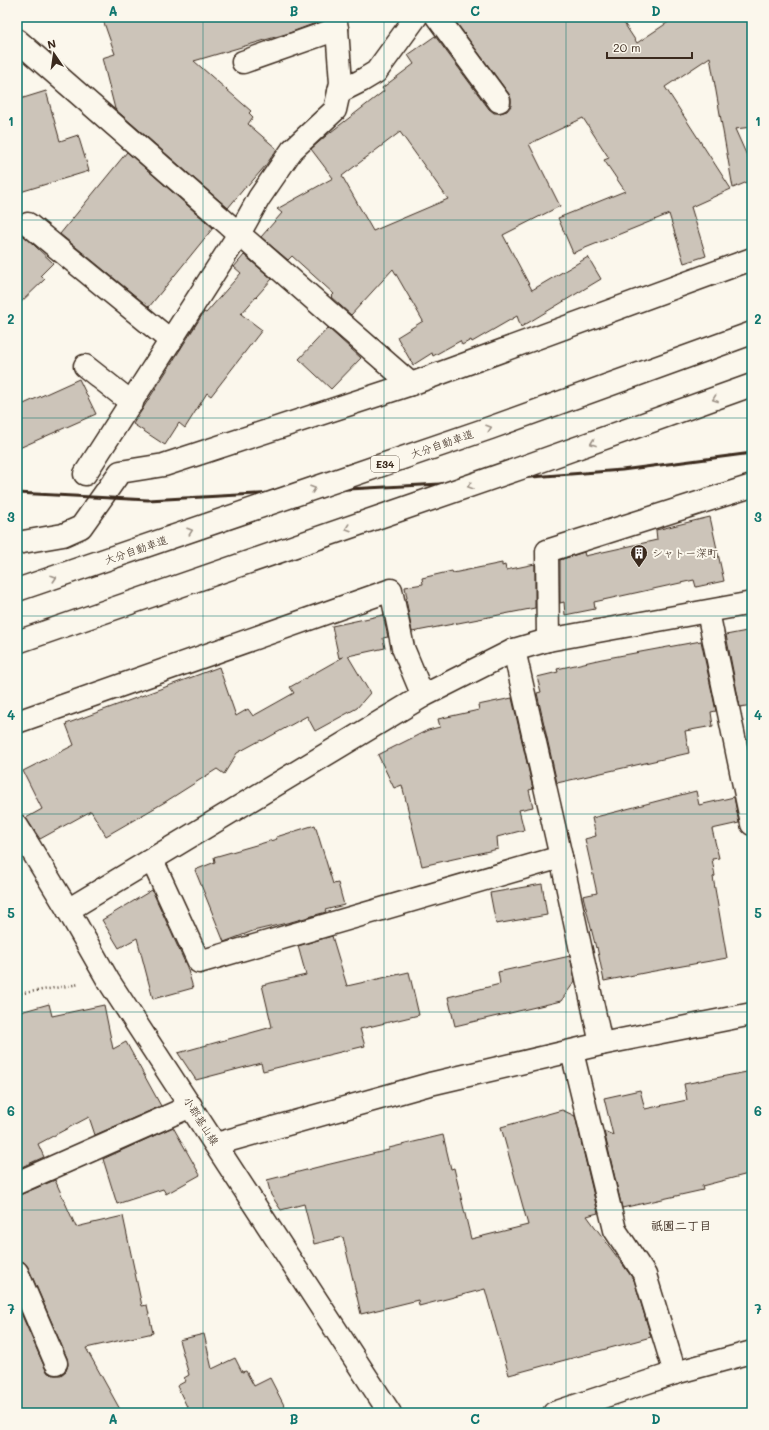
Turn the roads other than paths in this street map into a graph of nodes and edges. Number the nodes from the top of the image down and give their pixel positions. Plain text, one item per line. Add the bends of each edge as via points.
1 (416, 17) edge
2 (437, 17) edge
3 (336, 23) edge
4 (17, 40) edge
5 (243, 62) dead end
6 (339, 92) junction
7 (499, 101) dead end
8 (28, 224) dead end
9 (240, 234) junction
10 (752, 259) edge
11 (752, 332) edge
12 (171, 341) junction
13 (85, 366) dead end
14 (411, 384) junction
15 (752, 385) edge
16 (132, 403) junction
17 (85, 474) dead end
18 (752, 486) edge
19 (17, 543) edge
20 (17, 590) edge
21 (752, 603) edge
22 (708, 612) junction
23 (548, 640) junction
24 (17, 642) edge
25 (514, 650) junction
26 (423, 696) junction
27 (17, 722) edge
28 (752, 824) edge
29 (17, 826) edge
30 (561, 857) junction
31 (152, 860) junction
32 (68, 910) junction
33 (752, 1014) edge
34 (601, 1044) junction
35 (572, 1052) junction
36 (191, 1106) junction
37 (216, 1144) junction
38 (17, 1183) edge
39 (17, 1272) edge
40 (752, 1352) edge
41 (56, 1363) dead end
42 (675, 1373) junction
43 (390, 1413) edge
44 (554, 1413) edge

1 - 6 main road via 376,72
2 - 7 main road
3 - 5 main road
3 - 6 main road via 341,83
4 - 9 main road
6 - 9 main road via 335,110 292,150 259,198
8 - 12 main road
9 - 12 main road
9 - 14 main road
10 - 14 main road
20 -> 11 main road, 大分自動車道 / E34, bridge via 483,430
12 - 16 main road
13 - 16 main road
14 - 19 main road via 164,465 120,472 81,527 63,535
15 -> 24 main road, bridge via 506,474
16 - 17 main road
18 - 23 main road via 547,551
21 - 22 main road
22 - 23 main road
22 - 28 main road
23 - 25 main road
25 - 26 main road
25 - 30 main road
26 - 27 main road via 403,648 391,590
26 - 31 main road
29 - 32 main road, 小郡基山線
30 - 31 main road via 199,962
30 - 34 main road
31 - 32 main road
32 - 36 main road, 小郡基山線 via 108,980
33 - 34 main road
34 - 35 main road
35 - 37 main road via 430,1084
35 - 42 main road via 615,1230 645,1275
36 - 37 main road, 小郡基山線
36 - 38 main road
37 - 43 main road, 小郡基山線
39 - 41 main road
40 - 42 main road
42 - 44 main road

